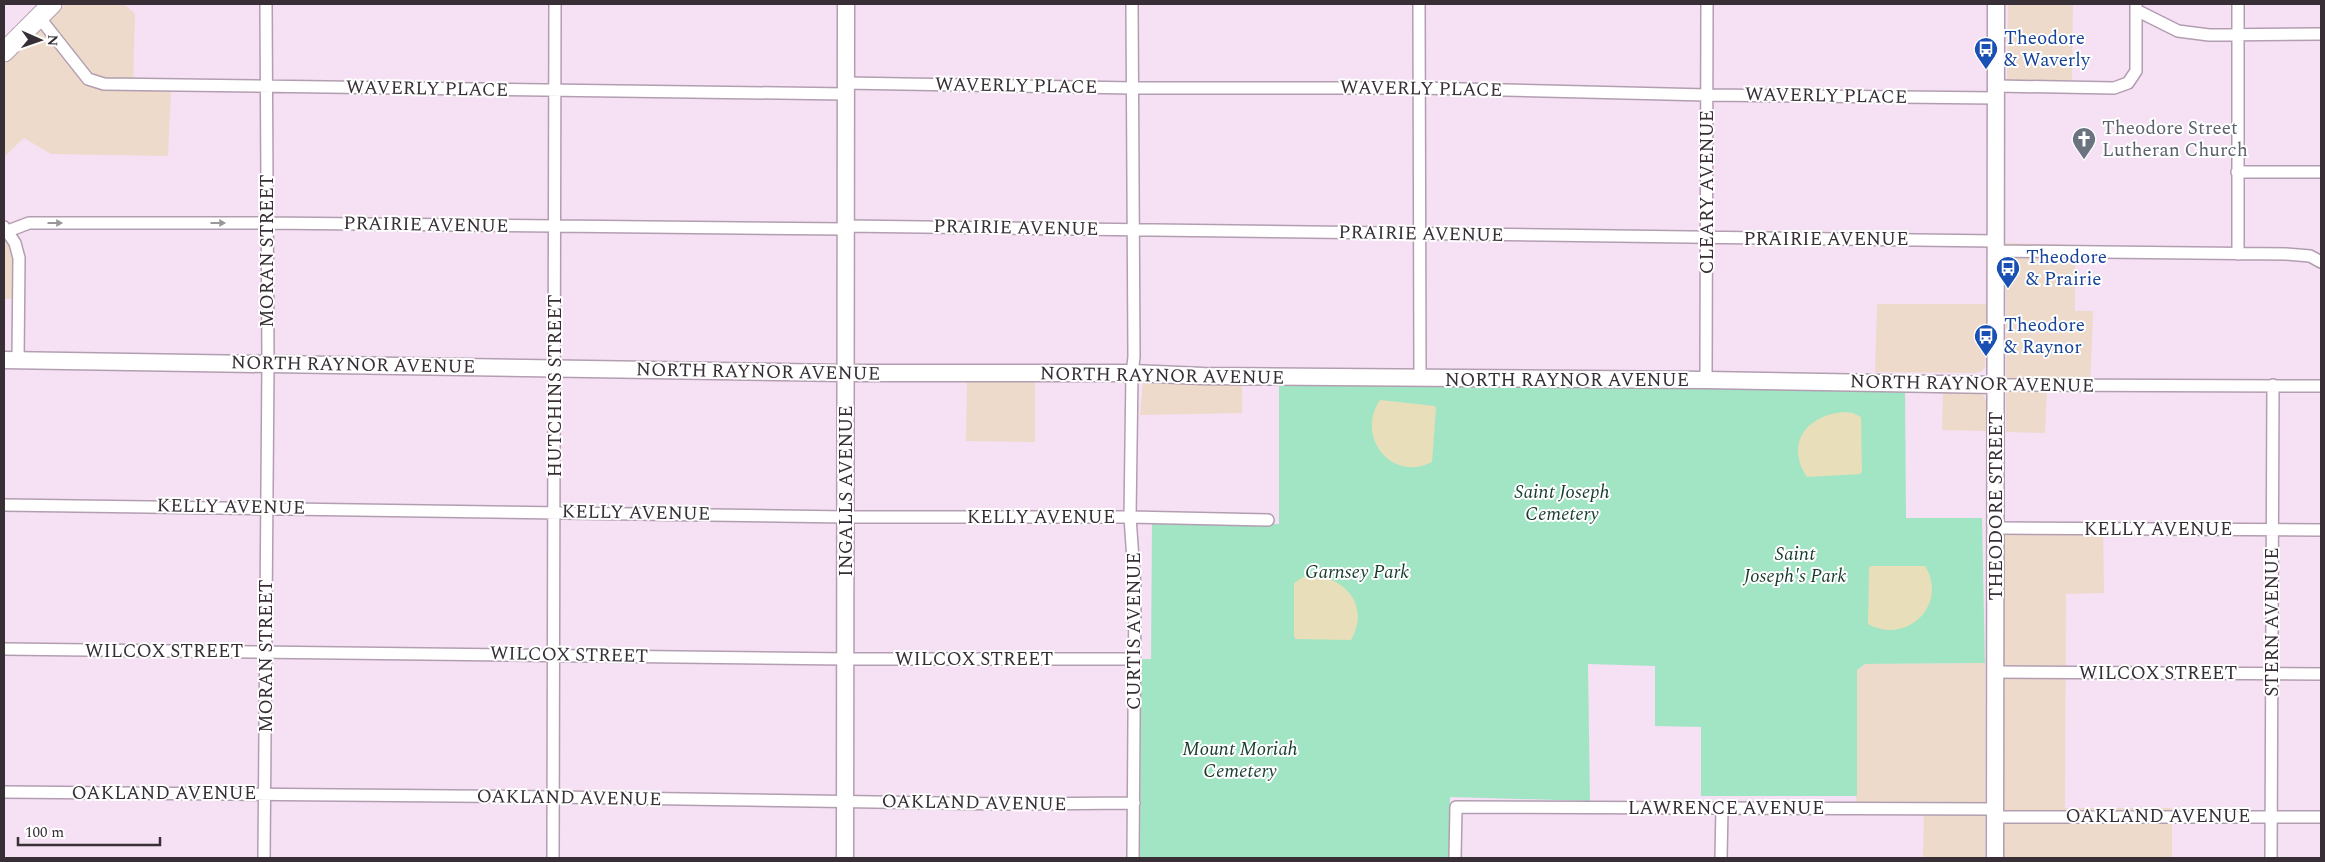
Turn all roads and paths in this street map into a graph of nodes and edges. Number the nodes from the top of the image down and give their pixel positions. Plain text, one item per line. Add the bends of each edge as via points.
1 (266, 4) edge
2 (555, 4) edge
3 (846, 4) edge
4 (1132, 4) edge
5 (1419, 4) edge
6 (1707, 4) edge
7 (1996, 4) edge
8 (2238, 4) edge
9 (2136, 7) edge
10 (45, 10) edge
11 (2238, 34) junction
12 (2321, 34) edge
13 (4, 52) edge
14 (266, 86) junction
15 (1133, 88) junction
16 (1420, 88) junction
17 (846, 89) junction
18 (555, 90) junction
19 (1996, 92) junction
20 (1707, 95) junction
21 (2237, 172) junction
22 (2321, 172) edge
23 (267, 223) junction
24 (555, 226) junction
25 (846, 228) junction
26 (6, 229) edge
27 (1133, 230) junction
28 (1420, 233) junction
29 (1707, 239) junction
30 (1996, 246) junction
31 (2238, 254) junction
32 (2321, 262) edge
33 (11, 360) edge
34 (268, 364) junction
35 (556, 369) junction
36 (846, 373) junction
37 (1132, 373) junction
38 (1420, 379) junction
39 (1706, 380) junction
40 (1996, 385) junction
41 (2272, 385) junction
42 (2321, 386) edge
43 (4, 505) edge
44 (267, 507) junction
45 (555, 512) junction
46 (846, 516) junction
47 (1130, 517) junction
48 (1268, 520) dead end
49 (1996, 528) junction
50 (2272, 529) junction
51 (2321, 530) edge
52 (4, 650) edge
53 (266, 651) junction
54 (554, 655) junction
55 (845, 659) junction
56 (1134, 659) junction
57 (1995, 672) junction
58 (2272, 673) junction
59 (2321, 674) edge
60 (4, 792) edge
61 (265, 794) junction
62 (554, 797) junction
63 (845, 801) junction
64 (1134, 804) junction
65 (1722, 808) junction
66 (1995, 813) junction
67 (2271, 816) junction
68 (2321, 817) edge
69 (264, 858) edge
70 (553, 858) edge
71 (845, 858) edge
72 (1133, 858) edge
73 (1455, 858) edge
74 (1721, 858) edge
75 (1995, 858) edge
76 (2271, 858) edge

1 - 14 street, MORAN STREET
2 - 18 street, HUTCHINS STREET
3 - 17 main road, INGALLS AVENUE
4 - 15 street, CURTIS AVENUE
5 - 16 street
6 - 20 street, CLEARY AVENUE
7 - 19 main road, THEODORE STREET
8 - 11 street
9 - 11 street via 2178,31
9 - 19 street, WAVERLY PLACE via 2136,70 2128,82 2114,88
10 - 13 main road
10 - 14 street, WAVERLY PLACE via 88,79 104,84
11 - 12 street
11 - 21 street
14 - 18 street, WAVERLY PLACE
14 - 23 street, MORAN STREET
15 - 16 street, WAVERLY PLACE
15 - 17 street, WAVERLY PLACE
15 - 27 street, CURTIS AVENUE
16 - 20 street, WAVERLY PLACE
16 - 28 street
17 - 18 street, WAVERLY PLACE
17 - 25 main road, INGALLS AVENUE
18 - 24 street, HUTCHINS STREET
19 - 20 street, WAVERLY PLACE
19 - 30 main road, THEODORE STREET
20 - 29 street, CLEARY AVENUE
21 - 22 street
21 - 31 street
23 - 24 street, PRAIRIE AVENUE
26 -> 23 street, PRAIRIE AVENUE via 29,224
23 - 34 street, MORAN STREET
24 - 25 street, PRAIRIE AVENUE
24 - 35 street, HUTCHINS STREET
25 - 27 street, PRAIRIE AVENUE
25 - 36 main road, INGALLS AVENUE
26 - 33 street via 19,258
27 - 28 street, PRAIRIE AVENUE
27 - 37 street, CURTIS AVENUE
28 - 29 street, PRAIRIE AVENUE
28 - 38 street
29 - 30 street, PRAIRIE AVENUE
29 - 39 street, CLEARY AVENUE
30 - 31 street, PRAIRIE AVENUE
30 - 40 main road, THEODORE STREET
31 - 32 street, PRAIRIE AVENUE via 2310,256
33 - 34 main road, NORTH RAYNOR AVENUE
34 - 35 main road, NORTH RAYNOR AVENUE
34 - 44 street, MORAN STREET
35 - 36 main road, NORTH RAYNOR AVENUE
35 - 45 street, HUTCHINS STREET
36 - 37 main road, NORTH RAYNOR AVENUE
36 - 46 main road, INGALLS AVENUE
37 - 38 main road, NORTH RAYNOR AVENUE
37 - 47 street, CURTIS AVENUE
38 - 39 main road, NORTH RAYNOR AVENUE
39 - 40 main road, NORTH RAYNOR AVENUE
40 - 41 street, NORTH RAYNOR AVENUE
40 - 49 main road, THEODORE STREET
41 - 42 street, NORTH RAYNOR AVENUE
41 - 50 street, STERN AVENUE
43 - 44 street, KELLY AVENUE
44 - 45 street, KELLY AVENUE
44 - 53 street, MORAN STREET
45 - 46 street, KELLY AVENUE
45 - 54 street, HUTCHINS STREET
46 - 47 street, KELLY AVENUE
46 - 55 main road, INGALLS AVENUE
47 - 48 street, KELLY AVENUE
47 - 56 street, CURTIS AVENUE via 1135,588
49 - 50 street, KELLY AVENUE
49 - 57 main road, THEODORE STREET
50 - 51 street, KELLY AVENUE
50 - 58 street, STERN AVENUE
52 - 53 street, WILCOX STREET
53 - 54 street, WILCOX STREET
53 - 61 street, MORAN STREET
54 - 55 street, WILCOX STREET
54 - 62 street, HUTCHINS STREET
55 - 56 street, WILCOX STREET
55 - 63 main road, INGALLS AVENUE
56 - 64 street, CURTIS AVENUE
57 - 58 street, WILCOX STREET
57 - 66 main road, THEODORE STREET
58 - 59 street, WILCOX STREET
58 - 67 street, STERN AVENUE
60 - 61 street, OAKLAND AVENUE
61 - 62 street, OAKLAND AVENUE
61 - 69 street, MORAN STREET
62 - 63 street, OAKLAND AVENUE
62 - 70 street, HUTCHINS STREET
63 - 64 street, OAKLAND AVENUE
63 - 71 main road, INGALLS AVENUE
64 - 72 street, CURTIS AVENUE
65 - 66 street, LAWRENCE AVENUE
65 - 73 street, LAWRENCE AVENUE via 1456,807
65 - 74 street
66 - 67 street, OAKLAND AVENUE
66 - 75 main road, THEODORE STREET
67 - 68 street, OAKLAND AVENUE
67 - 76 street, STERN AVENUE

